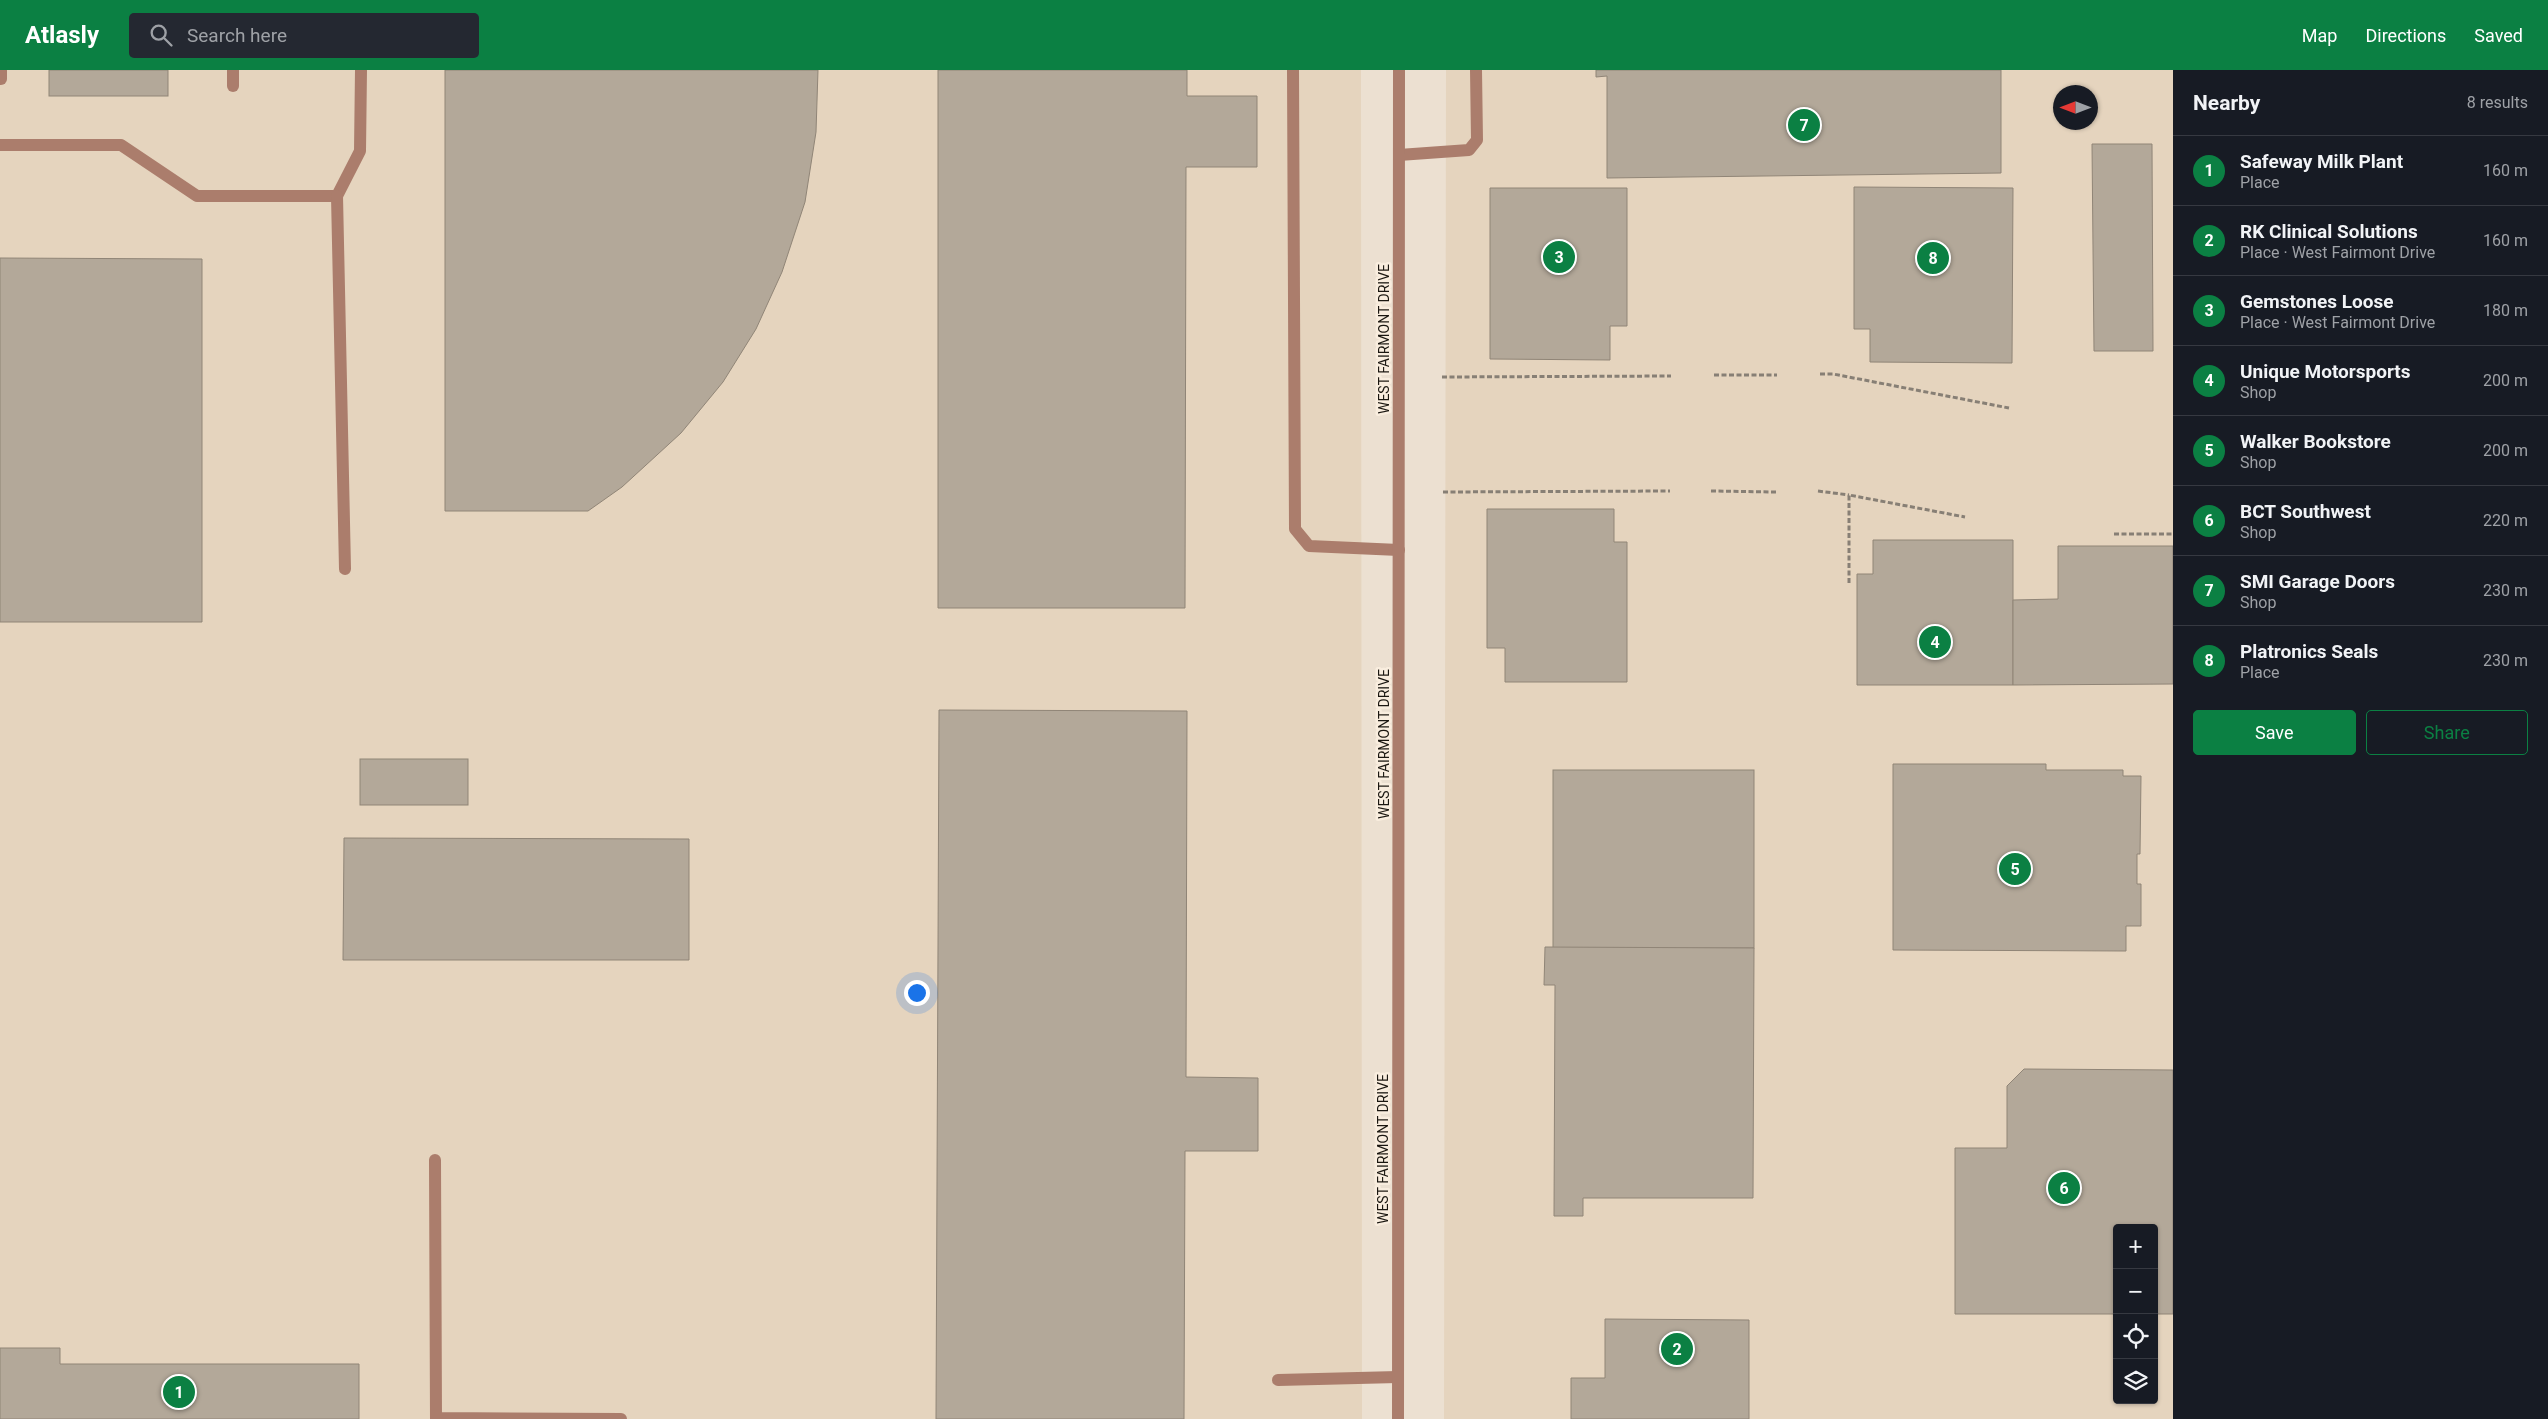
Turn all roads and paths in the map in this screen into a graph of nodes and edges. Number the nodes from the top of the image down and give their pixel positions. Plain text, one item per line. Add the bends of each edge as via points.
1 (233, 70) edge
2 (361, 70) edge
3 (1293, 70) edge
4 (1399, 70) edge
5 (1476, 70) edge
6 (233, 86) dead end
7 (0, 145) edge
8 (1399, 155) junction
9 (337, 196) junction
10 (1820, 374) dead end
11 (1777, 375) dead end
12 (1442, 376) dead end
13 (1671, 376) dead end
14 (1714, 376) dead end
15 (2008, 408) dead end
16 (1670, 491) dead end
17 (1711, 491) dead end
18 (1818, 491) dead end
19 (1443, 492) dead end
20 (1776, 492) dead end
21 (1849, 495) junction
22 (1965, 517) dead end
23 (2114, 534) dead end
24 (2173, 534) edge
25 (1399, 550) junction
26 (346, 569) dead end
27 (1849, 583) dead end
28 (435, 1160) dead end
29 (1398, 1377) junction
30 (1278, 1380) dead end
31 (621, 1419) edge
32 (1398, 1419) edge

1 - 6 street
2 - 9 street via 360,151
3 - 25 street via 1296,529 1309,546
4 - 8 street, WEST FAIRMONT DRIVE
5 - 8 street via 1477,140 1469,150
7 - 9 street via 120,145 197,196
8 - 25 street, WEST FAIRMONT DRIVE
9 - 26 street
10 - 15 path
11 - 14 path
12 - 13 path
16 - 19 path
17 - 20 path
18 - 21 path
21 - 22 path
21 - 27 path
23 - 24 path
25 - 29 street, WEST FAIRMONT DRIVE
28 - 31 street via 436,1418
29 - 30 street
29 - 32 street, WEST FAIRMONT DRIVE

